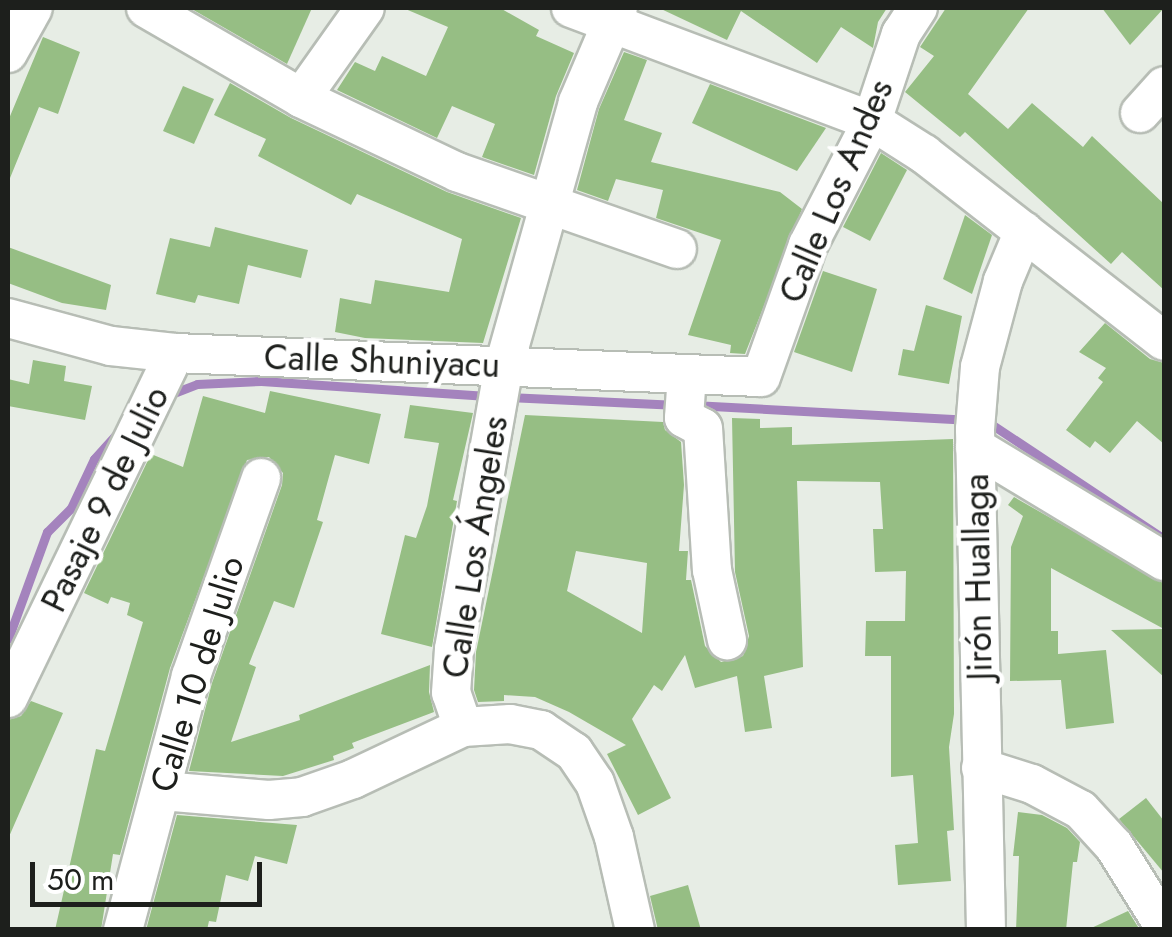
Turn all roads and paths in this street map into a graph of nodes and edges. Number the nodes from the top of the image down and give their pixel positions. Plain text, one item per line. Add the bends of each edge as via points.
1 (32, 8) edge
2 (146, 8) edge
3 (365, 8) edge
4 (571, 8) edge
5 (918, 8) edge
6 (614, 15) edge
7 (8, 52) edge
8 (300, 98) junction
9 (872, 121) junction
10 (550, 203) junction
11 (1024, 231) junction
12 (677, 249) dead end
13 (8, 318) edge
14 (1164, 341) edge
15 (176, 353) junction
16 (504, 366) junction
17 (688, 374) junction
18 (761, 377) joint
19 (975, 429) junction
20 (262, 478) dead end
21 (1164, 560) edge
22 (728, 640) dead end
23 (8, 698) edge
24 (463, 727) junction
25 (981, 768) junction
26 (162, 791) junction
27 (1164, 926) edge
28 (123, 930) edge
29 (635, 930) edge
30 (986, 930) edge

1 - 7 street
2 - 8 street
3 - 8 street
4 - 6 street
5 - 9 street, Calle Los Andes via 901,34
6 - 9 street
6 - 10 street, Calle Los Ángeles via 578,102
8 - 10 street via 457,172
9 - 11 street
9 - 18 street, Calle Los Andes via 808,245
10 - 12 street
10 - 16 street, Calle Los Ángeles
11 - 14 street
11 - 19 street, Jirón Huallaga via 980,367
13 - 15 street, Calle Shuniyacu via 111,346
15 - 16 street, Calle Shuniyacu
15 - 23 street, Pasaje 9 de Julio
16 - 17 street, Calle Shuniyacu
16 - 24 street, Calle Los Ángeles via 454,649 451,694
17 - 18 street, Calle Shuniyacu
17 - 22 street via 684,418 703,428 712,570
19 - 21 street
19 - 25 street, Jirón Huallaga
20 - 26 street, Calle 10 de Julio via 192,676
24 - 26 street via 302,797
24 - 29 street via 541,730 574,752 595,782 608,819
25 - 27 street via 1081,810 1114,846
25 - 30 street, Jirón Huallaga
26 - 28 street, Calle 10 de Julio

